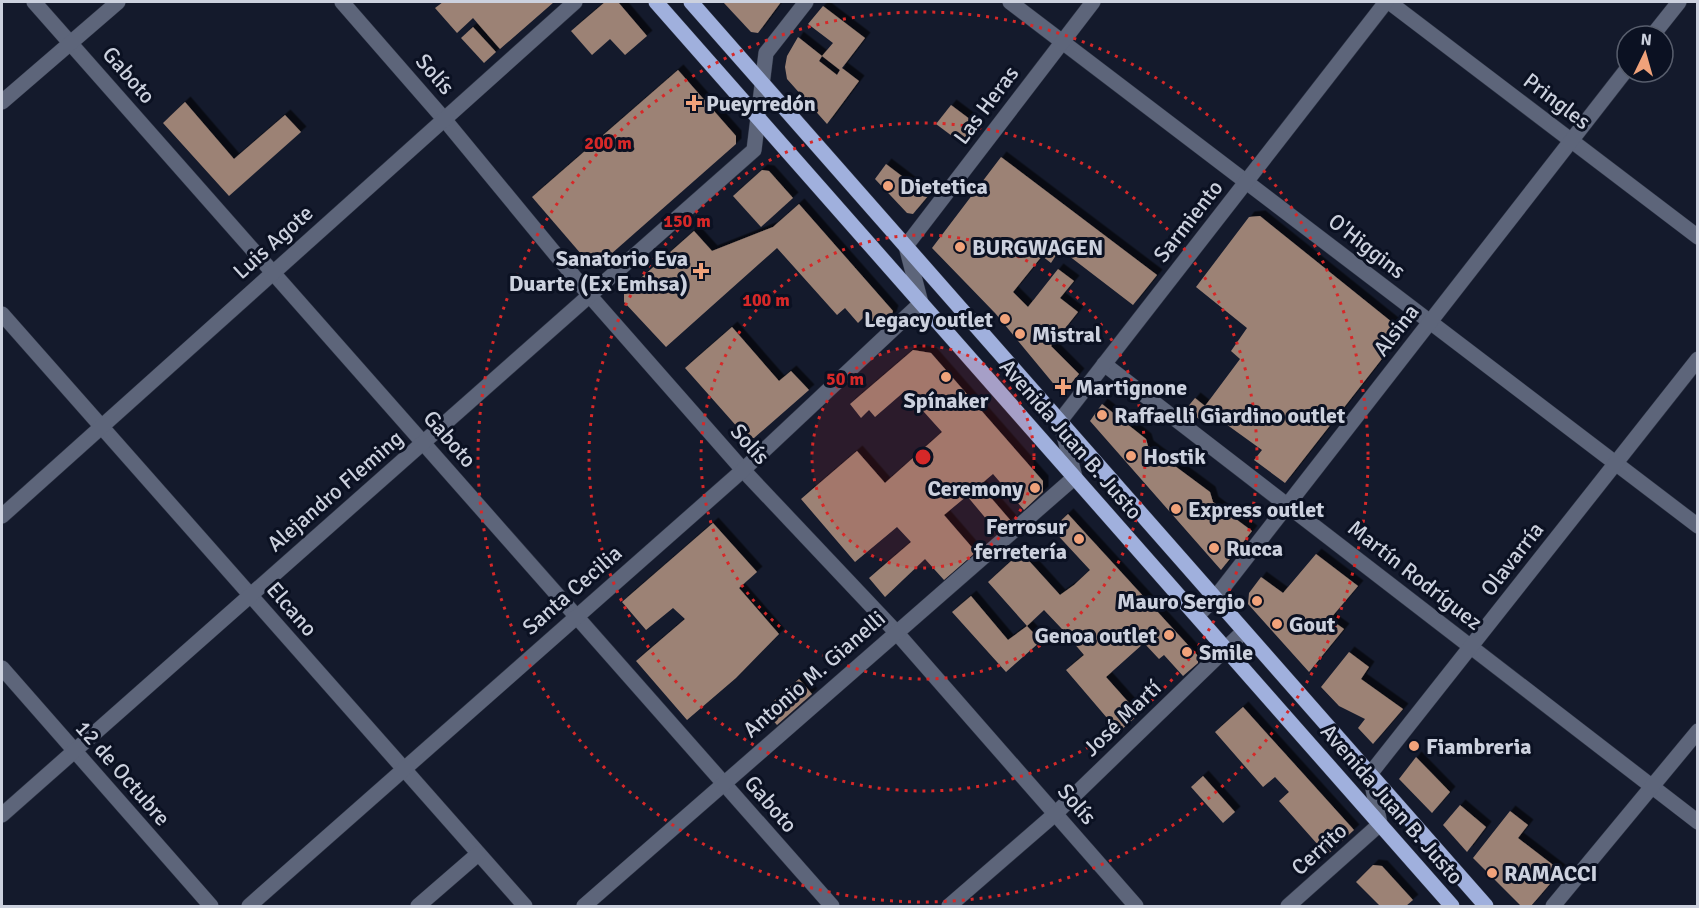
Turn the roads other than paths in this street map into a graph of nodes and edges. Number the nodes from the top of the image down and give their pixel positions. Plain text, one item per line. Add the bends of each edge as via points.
1 (34, 2) edge
2 (118, 2) edge
3 (342, 2) edge
4 (575, 2) edge
5 (656, 2) edge
6 (691, 2) edge
7 (806, 2) edge
8 (1010, 2) edge
9 (1093, 2) edge
10 (1388, 2) edge
11 (1679, 2) edge
12 (1662, 24) edge
13 (1063, 41) junction
14 (71, 43) junction
15 (763, 84) junction
16 (1616, 84) edge
17 (2, 102) edge
18 (758, 118) junction
19 (444, 119) junction
20 (1572, 141) junction
21 (1248, 181) junction
22 (1698, 237) edge
23 (906, 246) junction
24 (273, 272) junction
25 (590, 296) junction
26 (921, 303) junction
27 (2, 314) edge
28 (1430, 323) junction
29 (1698, 359) edge
30 (1104, 364) junction
31 (1060, 421) junction
32 (101, 426) junction
33 (423, 443) junction
34 (1617, 464) junction
35 (743, 470) junction
36 (1075, 477) junction
37 (1288, 505) junction
38 (2, 516) edge
39 (1698, 526) edge
40 (250, 596) junction
41 (1215, 598) junction
42 (576, 616) junction
43 (1197, 616) junction
44 (1244, 631) junction
45 (896, 632) junction
46 (1472, 647) junction
47 (1225, 649) junction
48 (2, 668) edge
49 (1698, 731) edge
50 (74, 751) junction
51 (404, 769) junction
52 (1370, 774) junction
53 (724, 784) junction
54 (1652, 786) junction
55 (1055, 813) junction
56 (2, 815) edge
57 (1698, 822) edge
58 (1380, 824) junction
59 (478, 854) junction
60 (211, 906) edge
61 (249, 906) edge
62 (418, 906) edge
63 (525, 906) edge
64 (584, 906) edge
65 (832, 906) edge
66 (949, 906) edge
67 (1136, 906) edge
68 (1288, 906) edge
69 (1452, 906) edge
70 (1486, 906) edge
71 (1553, 906) edge

1 - 14 street, Gaboto
2 - 14 street
3 - 19 street, Solís
4 - 19 street, Luis Agote
5 - 18 main road, Avenida Juan B. Justo
6 - 15 main road, Avenida Juan B. Justo
7 - 15 street, Alejandro Fleming via 766,53
8 - 13 street, O'Higgins
9 - 13 street, Las Heras
10 - 20 street, Pringles
10 - 21 street, Sarmiento
11 - 12 street
13 - 21 street, O'Higgins
13 - 23 street, Las Heras
14 - 17 street
14 - 24 street, Gaboto
15 - 18 street, Alejandro Fleming
15 - 23 main road, Avenida Juan B. Justo
16 - 20 street, Alsina
18 - 25 street, Alejandro Fleming via 754,150
18 - 26 main road, Avenida Juan B. Justo
19 - 24 street, Luis Agote
19 - 25 street, Solís
20 - 22 street, Pringles
20 - 28 street, Alsina
21 - 28 street, O'Higgins
21 - 30 street, Sarmiento
23 - 26 street
23 - 31 main road, Avenida Juan B. Justo
24 - 32 street, Luis Agote
24 - 33 street, Gaboto
25 - 33 street, Alejandro Fleming
25 - 35 street, Solís
26 - 35 street, Santa Cecilia
26 - 36 main road, Avenida Juan B. Justo
27 - 32 street, Elcano
28 - 34 street, O'Higgins
28 - 37 street, Alsina
29 - 34 street, Olavarría
30 - 31 street, Sarmiento
30 - 37 street, Martín Rodríguez
31 - 36 street
31 - 41 main road, Avenida Juan B. Justo
32 - 38 street, Luis Agote
32 - 40 street, Elcano
33 - 40 street, Alejandro Fleming
33 - 42 street, Gaboto
34 - 39 street, O'Higgins
34 - 46 street, Olavarría
35 - 42 street, Santa Cecilia
35 - 45 street, Solís
36 - 43 main road, Avenida Juan B. Justo
36 - 45 street, Antonio M. Gianelli
37 - 41 street, Alsina
37 - 46 street, Martín Rodríguez
40 - 50 street, Alejandro Fleming
40 - 51 street, Elcano
41 - 43 street, Alsina
41 - 44 main road, Avenida Juan B. Justo
42 - 51 street, Santa Cecilia
42 - 53 street, Gaboto
43 - 47 main road, Avenida Juan B. Justo
44 - 47 street, José Martí
44 - 52 main road, Avenida Juan B. Justo
45 - 53 street, Antonio M. Gianelli
45 - 55 street, Solís
46 - 52 street, Olavarría
46 - 54 street, Martín Rodríguez
47 - 55 street, José Martí
47 - 58 main road, Avenida Juan B. Justo
48 - 50 street, 12 de Octubre
49 - 54 street
50 - 56 street, Alejandro Fleming
50 - 60 street, 12 de Octubre
51 - 59 street, Elcano
51 - 61 street, Santa Cecilia
52 - 58 street
52 - 70 main road, Avenida Juan B. Justo
53 - 64 street, Antonio M. Gianelli
53 - 65 street, Gaboto
54 - 57 street, Martín Rodríguez
54 - 71 street
55 - 66 street, José Martí
55 - 67 street, Solís
58 - 68 street, Cerrito
58 - 69 main road, Avenida Juan B. Justo
59 - 62 street
59 - 63 street, Elcano

